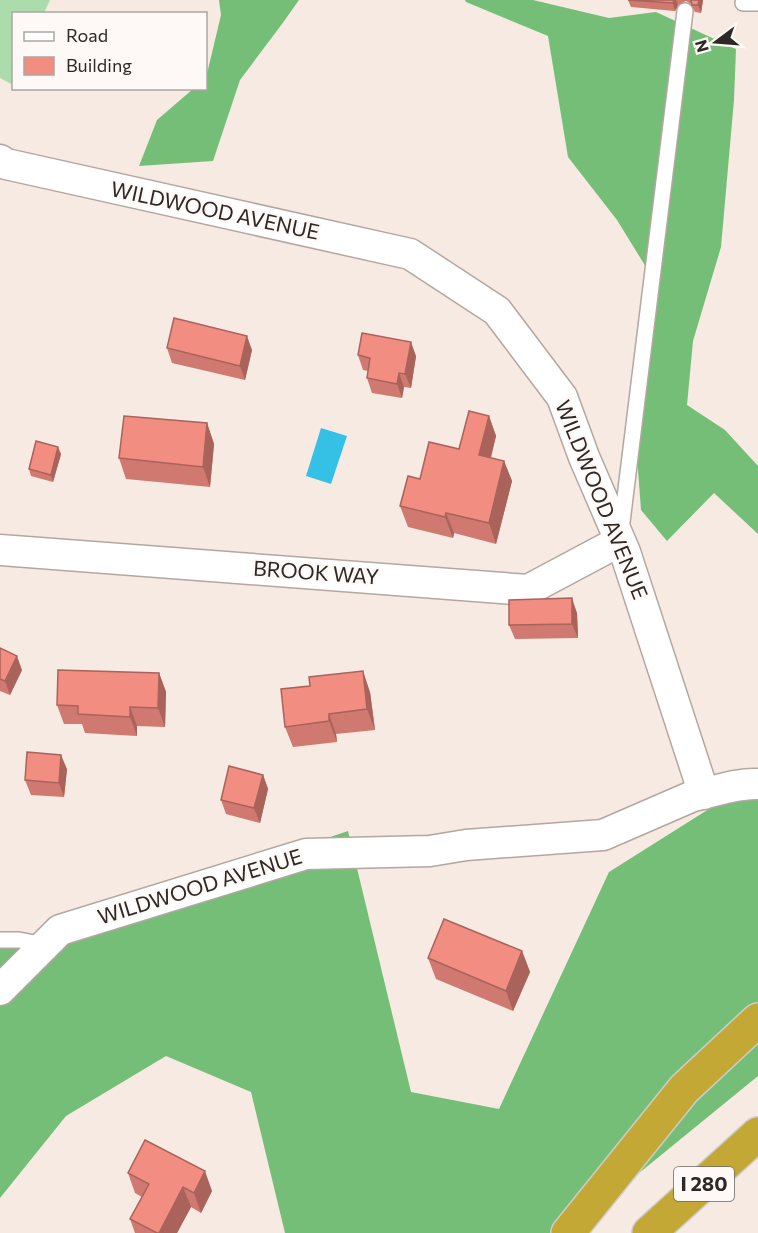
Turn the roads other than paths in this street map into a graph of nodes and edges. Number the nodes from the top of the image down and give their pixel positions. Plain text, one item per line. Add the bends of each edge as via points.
1 (744, 0) edge
2 (758, 3) edge
3 (684, 11) dead end
4 (0, 160) edge
5 (620, 541) junction
6 (0, 550) edge
7 (758, 784) edge
8 (704, 794) junction
9 (0, 940) edge
10 (45, 945) junction
11 (0, 990) edge
12 (758, 1020) edge
13 (758, 1134) edge
14 (568, 1233) edge
15 (649, 1233) edge

1 - 2 lane via 743,3
3 - 5 lane
4 - 5 street, WILDWOOD AVENUE via 410,254 497,311 562,397
5 - 6 street, BROOK WAY via 528,590
5 - 8 street, WILDWOOD AVENUE
7 - 8 street, WILDWOOD AVENUE
8 - 10 street, WILDWOOD AVENUE via 603,835 430,851 306,854 60,930
9 - 10 lane
10 - 11 street, WILDWOOD AVENUE
12 - 14 highway via 684,1089
13 - 15 highway, I 280

